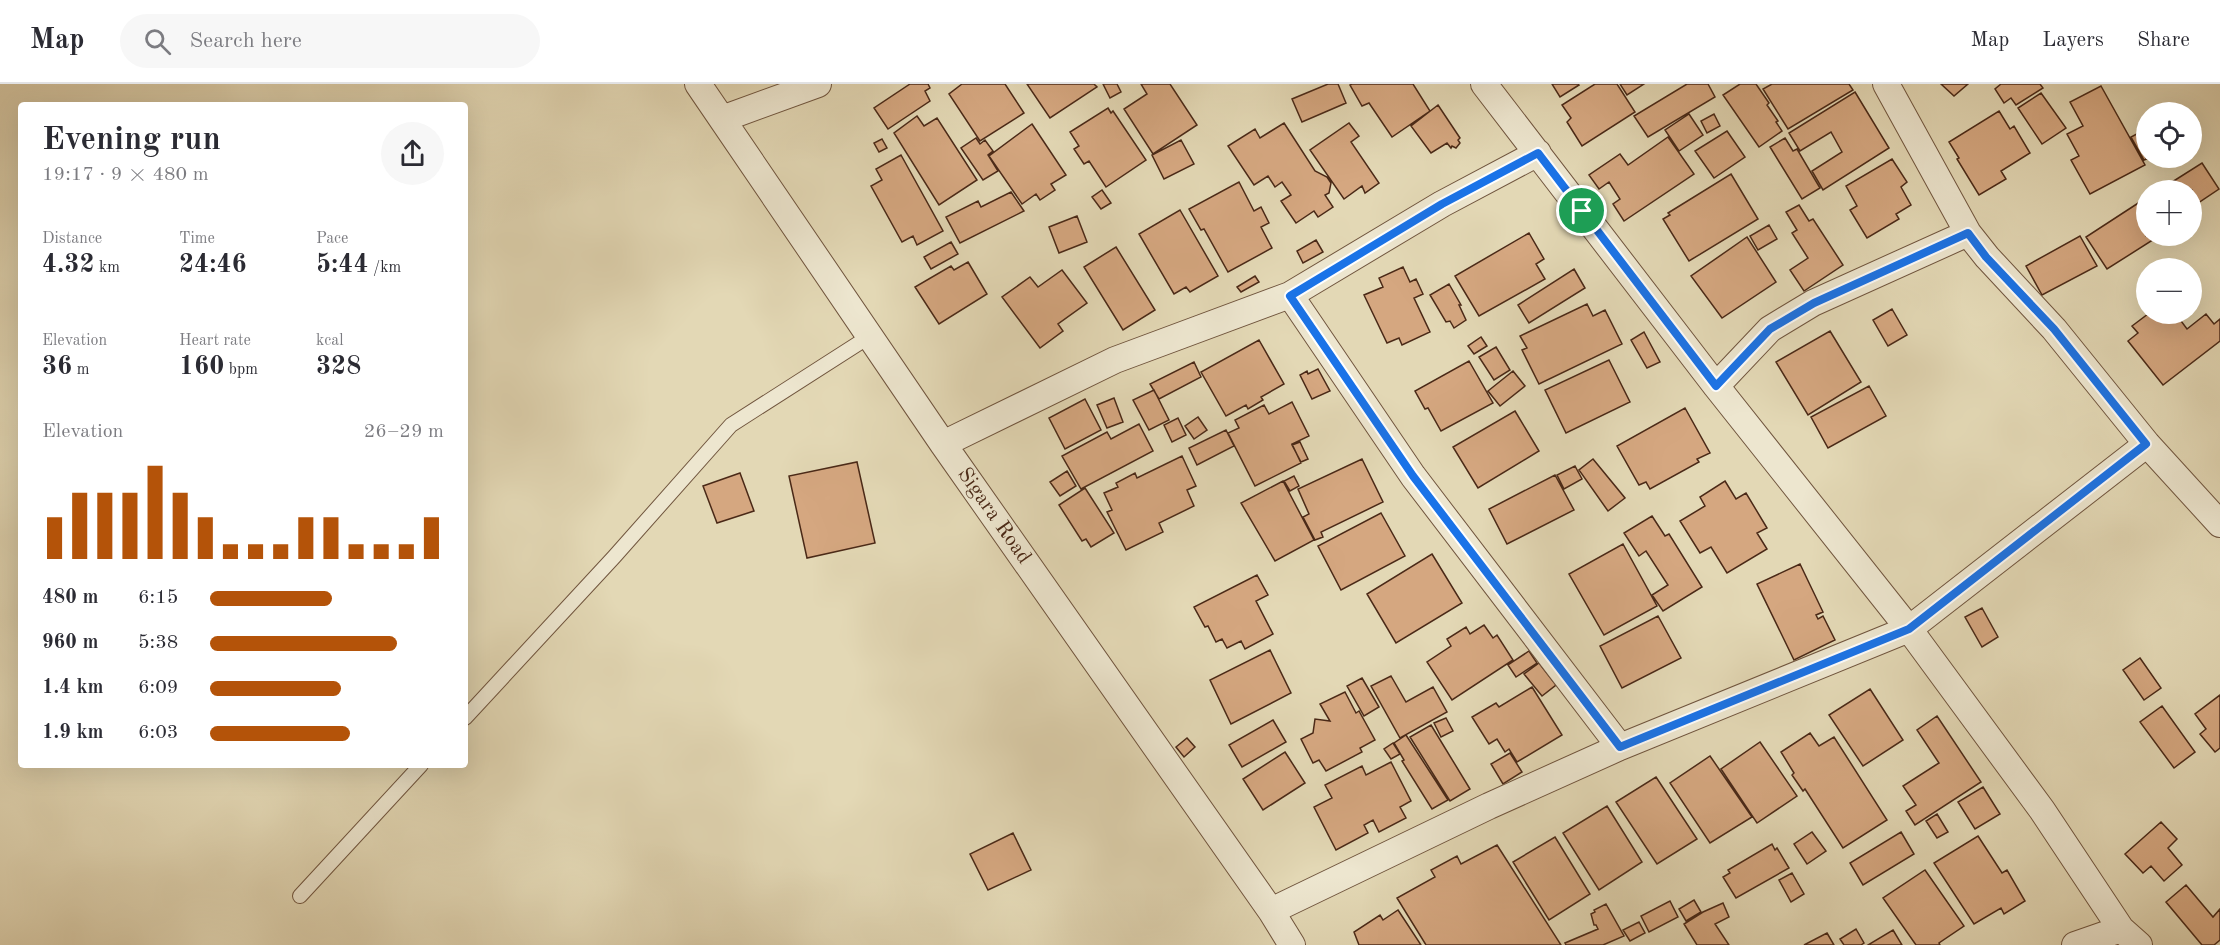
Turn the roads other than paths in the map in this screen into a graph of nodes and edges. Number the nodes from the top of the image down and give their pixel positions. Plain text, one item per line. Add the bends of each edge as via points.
1 (698, 84) edge
2 (818, 84) edge
3 (1484, 84) edge
4 (1886, 84) edge
5 (722, 119) junction
6 (1538, 153) junction
7 (1968, 233) junction
8 (1290, 296) junction
9 (870, 336) junction
10 (1716, 386) junction
11 (943, 444) junction
12 (2146, 444) junction
13 (2220, 524) edge
14 (1909, 629) junction
15 (468, 714) edge
16 (1620, 747) junction
17 (418, 768) edge
18 (300, 896) dead end
19 (1271, 911) junction
20 (2130, 937) edge
21 (1292, 945) edge
22 (2075, 945) edge

1 - 5 street, Sigara Road
2 - 5 street
3 - 6 street
4 - 7 street
5 - 9 street, Sigara Road
6 - 8 street via 1442,204
6 - 10 street
7 - 10 street via 1814,303 1770,329
7 - 12 street via 2054,329
8 - 11 street via 1115,360
8 - 16 street via 1413,476
9 - 11 street, Sigara Road
9 - 15 lane via 731,425
10 - 14 street
11 - 19 street, Sigara Road
12 - 13 street
12 - 14 street
14 - 16 street
14 - 20 street
16 - 19 street
17 - 18 lane
19 - 21 street, Sigara Road
20 - 22 street

